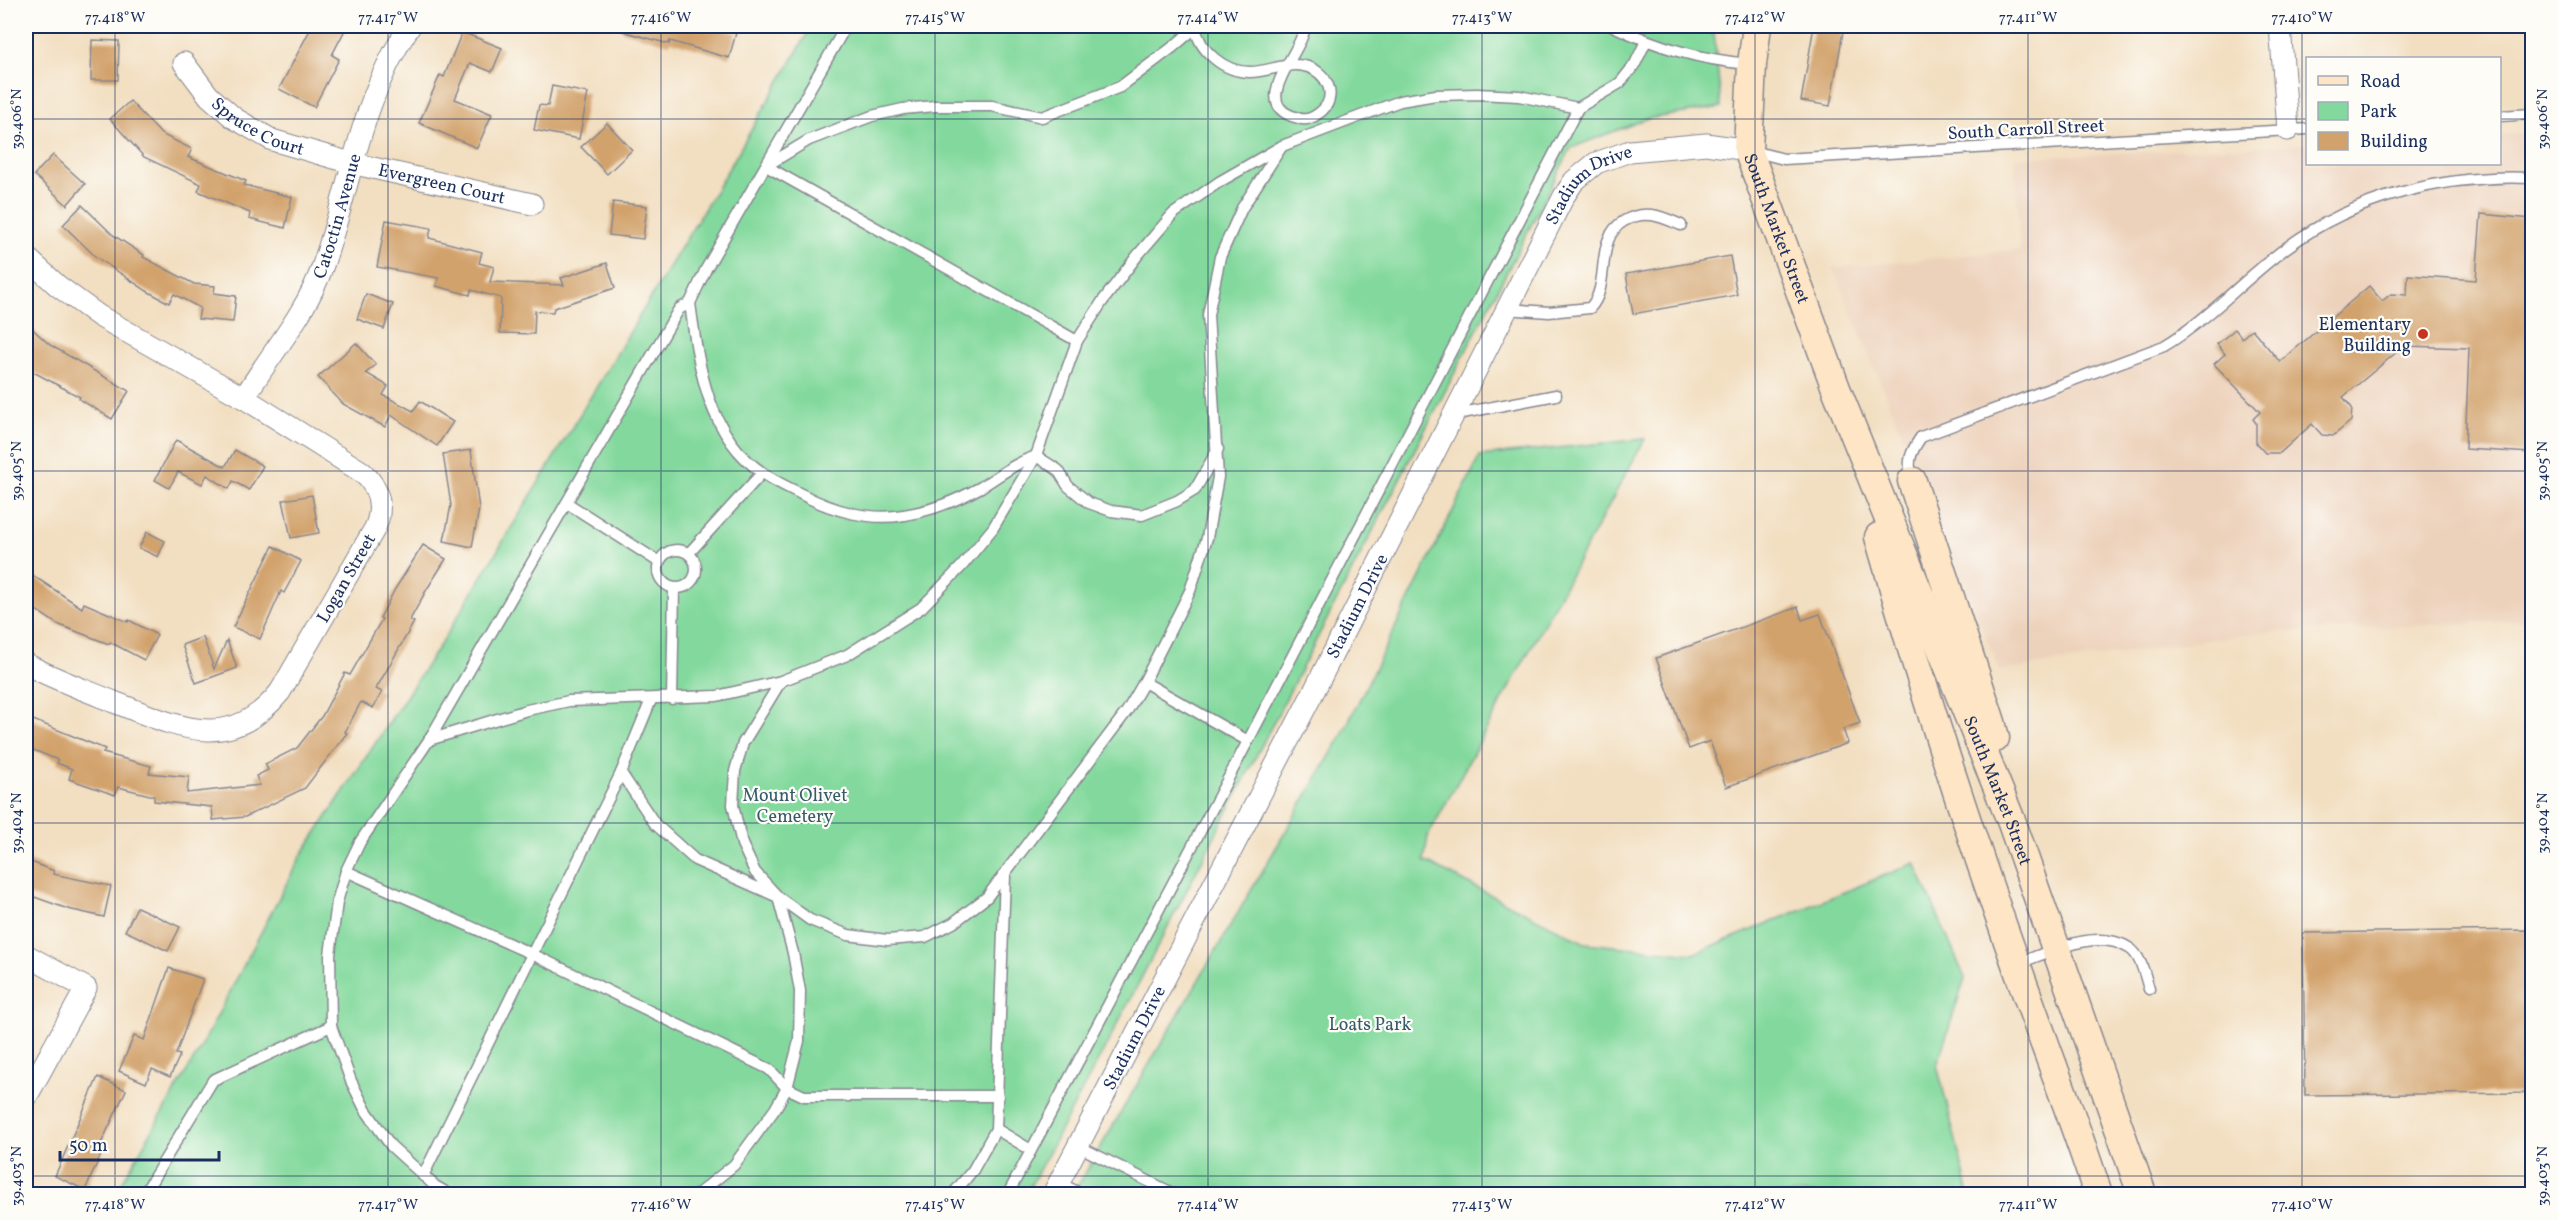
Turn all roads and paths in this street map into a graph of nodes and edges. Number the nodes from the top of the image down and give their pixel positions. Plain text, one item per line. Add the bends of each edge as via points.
1 (410, 26) edge
2 (846, 26) edge
3 (1305, 26) edge
4 (1613, 26) edge
5 (1757, 26) edge
6 (2280, 26) edge
7 (1195, 27) edge
8 (1646, 41) junction
9 (184, 63) dead end
10 (1287, 64) junction
11 (1752, 64) junction
12 (1578, 108) junction
13 (2532, 114) edge
14 (2501, 116) edge
15 (1314, 117) junction
16 (2298, 130) edge
17 (1314, 134) junction
18 (1282, 146) junction
19 (1748, 150) junction
20 (351, 163) junction
21 (766, 166) junction
22 (2532, 178) edge
23 (532, 204) dead end
24 (1681, 225) dead end
25 (26, 257) edge
26 (690, 303) junction
27 (1506, 309) junction
28 (1077, 341) junction
29 (1838, 391) junction
30 (1556, 395) dead end
31 (244, 398) junction
32 (1452, 415) junction
33 (1218, 449) junction
34 (1036, 456) junction
35 (762, 473) junction
36 (1912, 481) joint
37 (567, 503) junction
38 (689, 554) junction
39 (659, 562) junction
40 (674, 589) junction
41 (26, 664) edge
42 (781, 681) junction
43 (1144, 682) junction
44 (672, 699) junction
45 (651, 700) junction
46 (429, 740) junction
47 (1248, 741) junction
48 (621, 773) junction
49 (2012, 823) junction
50 (346, 871) junction
51 (1005, 875) junction
52 (778, 897) junction
53 (2057, 950) junction
54 (532, 954) junction
55 (26, 955) edge
56 (2016, 964) junction
57 (2149, 989) dead end
58 (331, 1026) junction
59 (787, 1088) junction
60 (998, 1096) junction
61 (26, 1098) edge
62 (996, 1129) junction
63 (1078, 1146) junction
64 (1031, 1150) junction
65 (423, 1176) junction
66 (1056, 1189) edge
67 (433, 1190) edge
68 (144, 1194) edge
69 (449, 1194) edge
70 (698, 1194) edge
71 (953, 1194) edge
72 (1008, 1194) edge
73 (1082, 1194) edge
74 (1174, 1194) edge
75 (2098, 1194) edge
76 (2142, 1194) edge

1 - 20 street, Catoctin Avenue via 383,76
2 - 21 lane
3 - 10 lane
4 - 8 lane
5 - 11 main road, South Market Street
6 - 16 street
7 - 10 lane via 1202,45 1231,69 1249,72
7 - 21 lane via 1120,87 1042,117 992,106 903,109 808,140
8 - 11 lane via 1717,62
8 - 12 lane via 1620,83
9 - 20 street, Spruce Court via 209,96 234,118 272,140
10 - 15 lane via 1276,86 1281,109 1302,120
10 - 15 lane via 1315,69 1324,77 1329,100
11 - 19 main road, South Market Street
12 - 17 lane via 1519,96 1436,95 1400,101
12 - 47 lane
13 - 14 lane
15 - 17 lane
16 - 19 lane, South Carroll Street via 1784,159
17 - 18 lane
18 - 28 lane via 1173,214 1130,265
18 - 33 lane via 1242,208 1220,257 1210,303
19 - 27 street, Stadium Drive via 1706,144 1661,147 1630,151 1596,163 1574,181 1564,196
19 - 29 main road, South Market Street
20 - 23 street, Evergreen Court
20 - 31 street, Catoctin Avenue via 314,286
21 - 26 lane
21 - 28 lane
22 - 36 lane via 2462,179 2412,188 2320,226 2286,248 2188,332 2164,346 1921,437 1908,463
24 - 27 lane via 1655,214 1643,214 1618,225 1608,237 1598,299 1590,308 1549,312
25 - 31 street, Logan Street via 99,316
26 - 35 lane via 699,368 718,420 730,440
26 - 37 lane via 679,309
27 - 32 street, Stadium Drive
28 - 34 lane
29 - 49 main road, South Market Street
29 - 56 main road, South Market Street via 1915,662
30 - 32 lane
31 - 41 street, Logan Street via 362,472 372,483 380,506 375,528 273,701 255,716 235,725 190,730
32 - 63 street, Stadium Drive
33 - 34 lane via 1195,490 1142,515 1089,503 1068,486 1058,470
33 - 43 lane via 1218,477 1207,538 1190,591
34 - 35 lane via 1016,462 980,488 940,506 903,515 863,515 825,506
34 - 42 lane via 993,528 921,608 847,655
35 - 38 lane
36 - 49 main road via 1991,722
37 - 39 lane
37 - 46 lane
38 - 39 lane via 669,551
38 - 40 lane via 696,572 692,581
39 - 40 lane via 658,576
40 - 44 lane
42 - 44 lane via 717,696
42 - 52 lane via 743,743 735,771 733,805 742,844 755,872
43 - 47 lane
43 - 51 lane via 1127,711
44 - 45 lane
45 - 46 lane via 568,701
45 - 48 lane
46 - 50 lane via 360,842
47 - 64 lane
48 - 52 lane via 655,824 695,860
48 - 54 lane
49 - 53 main road, South Market Street
50 - 54 lane
50 - 58 lane via 337,902 330,955
51 - 52 lane via 987,897 953,923 925,937 887,940 848,935 810,920
51 - 60 lane
52 - 59 lane via 800,992 799,1041
53 - 56 lane
53 - 57 lane via 2087,940 2110,941 2130,948 2142,966
53 - 76 main road, South Market Street
54 - 59 lane via 769,1069
54 - 65 lane
55 - 61 street via 86,988
56 - 75 main road, South Market Street
58 - 65 lane via 365,1109 391,1146
58 - 68 lane via 213,1080
59 - 60 lane via 804,1096
59 - 70 lane via 734,1165
60 - 62 lane
62 - 64 lane
62 - 71 lane via 973,1170
63 - 66 street, Stadium Drive
63 - 74 lane
64 - 72 lane
65 - 67 lane
66 - 73 lane
67 - 69 lane

